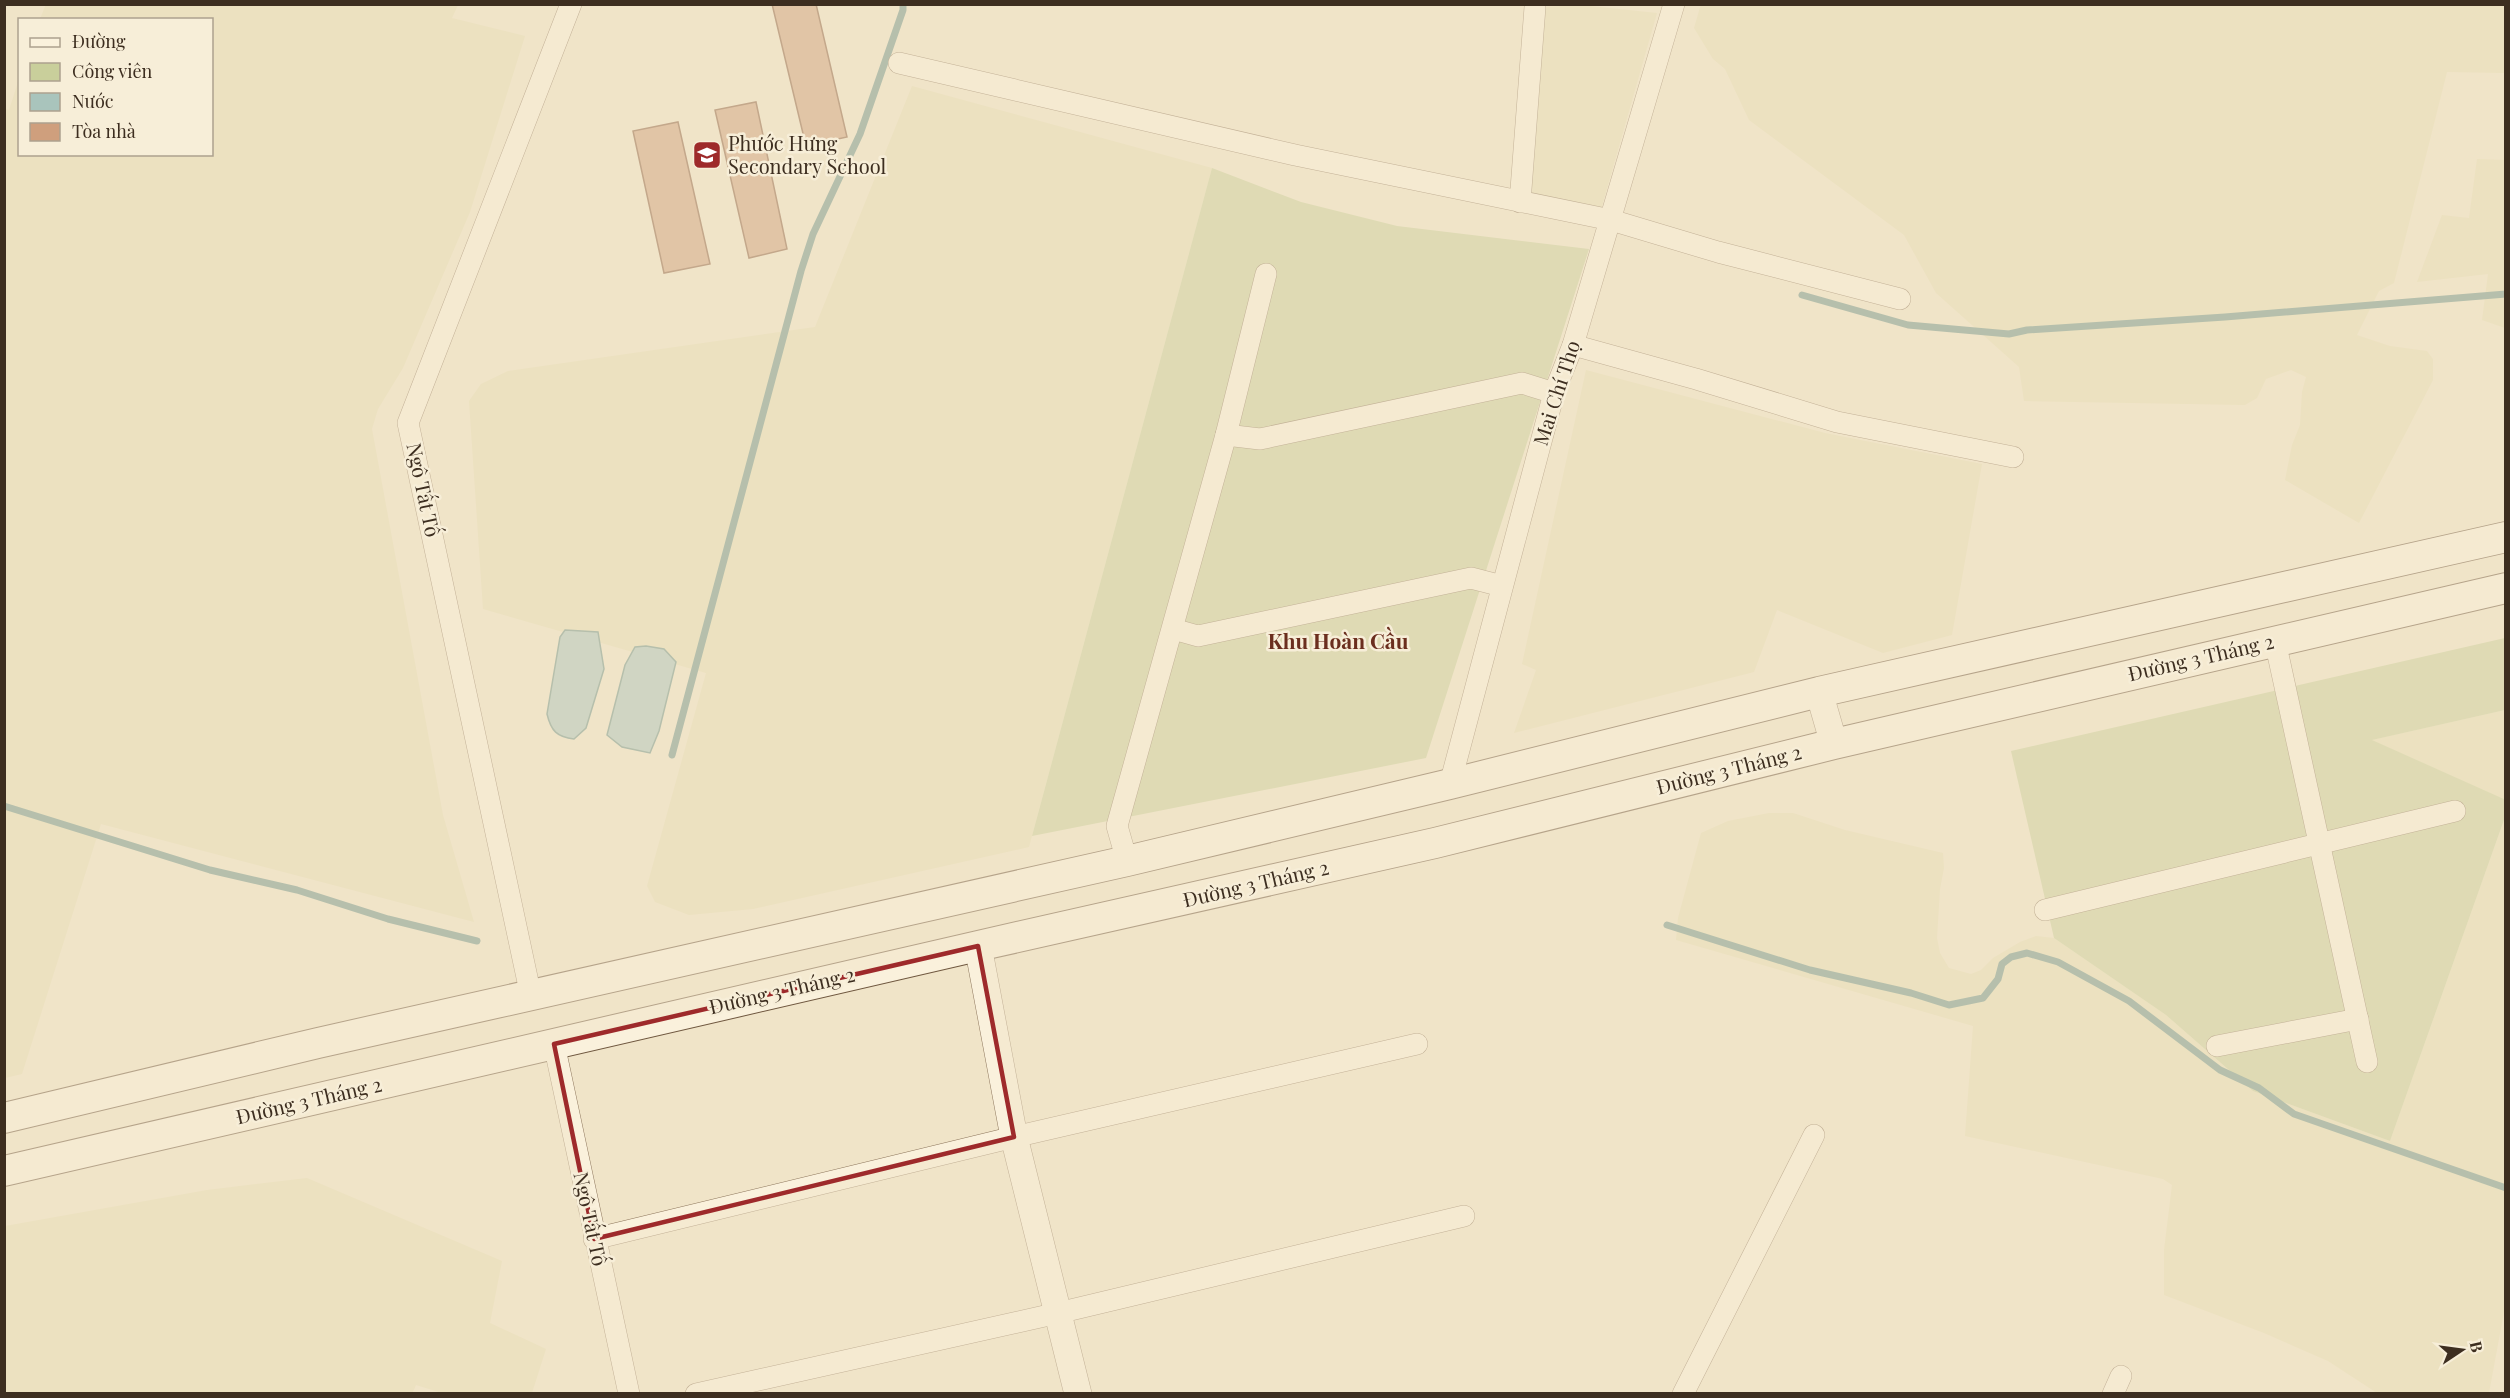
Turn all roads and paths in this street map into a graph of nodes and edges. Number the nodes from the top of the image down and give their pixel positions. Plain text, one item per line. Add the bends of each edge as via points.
1 (571, 4) edge
2 (1674, 4) edge
3 (1534, 7) dead end
4 (899, 63) dead end
5 (1520, 201) junction
6 (1611, 220) junction
7 (1266, 274) dead end
8 (1900, 299) dead end
9 (1573, 345) junction
10 (1554, 393) junction
11 (1226, 435) junction
12 (2013, 457) dead end
13 (2505, 537) edge
14 (1502, 586) junction
15 (2505, 588) edge
16 (1173, 629) junction
17 (2275, 641) junction
18 (1819, 692) junction
19 (1834, 744) junction
20 (1450, 784) junction
21 (2455, 811) dead end
22 (2319, 844) junction
23 (1127, 861) junction
24 (2045, 910) dead end
25 (978, 946) junction
26 (531, 996) junction
27 (2358, 1019) junction
28 (554, 1044) junction
29 (1417, 1044) dead end
30 (2217, 1046) dead end
31 (2367, 1062) dead end
32 (4, 1118) edge
33 (1814, 1135) dead end
34 (1014, 1137) junction
35 (4, 1171) edge
36 (1464, 1216) dead end
37 (594, 1239) junction
38 (1058, 1313) junction
39 (629, 1394) edge
40 (696, 1394) edge
41 (1078, 1394) edge
42 (1683, 1394) edge

1 - 26 street, Ngô Tất Tố via 408,423
2 - 6 street, Mai Chí Thọ
3 - 5 street
4 - 5 street via 1295,155
5 - 6 street
6 - 8 street
6 - 9 street, Mai Chí Thọ
7 - 11 street
9 - 10 street, Mai Chí Thọ
9 - 12 street via 1837,422
10 - 11 street via 1522,383 1260,439
10 - 14 street, Mai Chí Thọ
11 - 16 street
13 - 18 main road
14 - 16 street via 1471,578 1198,636
14 - 20 street, Mai Chí Thọ
15 - 17 main road, Đường 3 Tháng 2
16 - 23 street via 1117,826
17 - 19 main road, Đường 3 Tháng 2
17 - 22 street
18 - 19 street
18 - 20 main road
19 - 25 main road, Đường 3 Tháng 2 via 1435,843
20 - 23 main road
21 - 22 street
22 - 24 street
22 - 27 street
23 - 26 main road
25 - 28 main road, Đường 3 Tháng 2
25 - 34 street
26 - 32 main road
27 - 30 street
27 - 31 street
28 - 35 main road, Đường 3 Tháng 2
28 - 37 street, Ngô Tất Tố
29 - 34 street
33 - 42 street
34 - 37 street
34 - 38 street
36 - 38 street
37 - 39 street, Ngô Tất Tố
38 - 40 street
38 - 41 street

